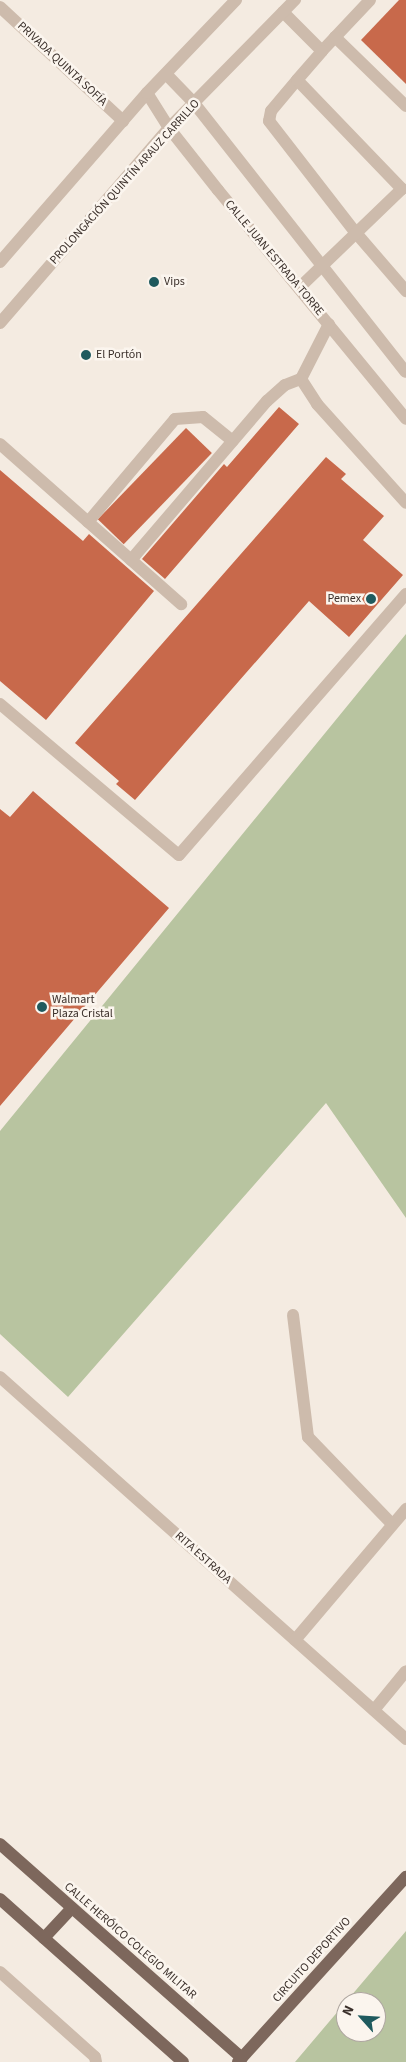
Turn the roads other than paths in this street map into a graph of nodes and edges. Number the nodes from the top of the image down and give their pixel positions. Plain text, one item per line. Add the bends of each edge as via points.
1 (236, 0) edge
2 (295, 0) edge
3 (370, 0) edge
4 (0, 7) edge
5 (283, 12) junction
6 (335, 37) junction
7 (322, 51) junction
8 (166, 74) junction
9 (297, 80) junction
10 (147, 93) junction
11 (194, 103) junction
12 (406, 106) edge
13 (123, 121) junction
14 (169, 128) junction
15 (404, 191) edge
16 (356, 233) junction
17 (0, 262) edge
18 (322, 267) junction
19 (299, 288) junction
20 (406, 291) edge
21 (1, 320) edge
22 (329, 324) junction
23 (406, 372) edge
24 (301, 379) junction
25 (406, 419) edge
26 (233, 441) junction
27 (0, 444) edge
28 (406, 503) edge
29 (88, 522) junction
30 (131, 560) junction
31 (406, 594) edge
32 (181, 604) dead end
33 (0, 704) edge
34 (293, 1315) dead end
35 (0, 1377) edge
36 (406, 1509) edge
37 (391, 1523) junction
38 (295, 1640) junction
39 (406, 1671) edge
40 (374, 1710) junction
41 (406, 1739) edge
42 (0, 1844) edge
43 (406, 1877) edge
44 (0, 1899) edge
45 (72, 1908) junction
46 (44, 1938) junction
47 (0, 1972) edge
48 (242, 2061) edge
49 (96, 2062) edge
50 (183, 2062) edge

1 - 8 street
2 - 5 street, PROLONGACIÓN QUINTÍN ARAUZ CARRILLO
3 - 6 street
4 - 13 street, PRIVADA QUINTA SOFÍA
5 - 7 street
5 - 11 street, PROLONGACIÓN QUINTÍN ARAUZ CARRILLO
6 - 7 street
6 - 12 street
7 - 9 street
8 - 10 street
8 - 11 street
9 - 15 street
9 - 16 street via 271,111 269,121
10 - 13 street
10 - 14 street, CALLE JUAN ESTRADA TORRE
11 - 14 street, PROLONGACIÓN QUINTÍN ARAUZ CARRILLO
11 - 18 street
13 - 17 street
14 - 19 street, CALLE JUAN ESTRADA TORRE
14 - 21 street, PROLONGACIÓN QUINTÍN ARAUZ CARRILLO
15 - 16 street
16 - 18 street
16 - 20 street
18 - 19 street
18 - 23 street
19 - 22 street, CALLE JUAN ESTRADA TORRE
22 - 24 street
22 - 25 street, CALLE JUAN ESTRADA TORRE
24 - 26 street via 285,385 266,401
24 - 28 street via 317,404
26 - 29 street via 203,417 175,419
26 - 30 street
27 - 29 street
29 - 30 street
30 - 32 street
31 - 33 street via 179,855
34 - 37 street via 308,1437
35 - 38 street, RITA ESTRADA
36 - 37 street
37 - 38 street
38 - 40 street, RITA ESTRADA
39 - 40 street
40 - 41 street, RITA ESTRADA
42 - 45 main road, CALLE HERÓICO COLEGIO MILITAR
43 - 48 main road, CIRCUITO DEPORTIVO
44 - 46 main road
45 - 46 main road
45 - 48 main road, CALLE HERÓICO COLEGIO MILITAR
46 - 50 main road
47 - 49 street via 96,2057

